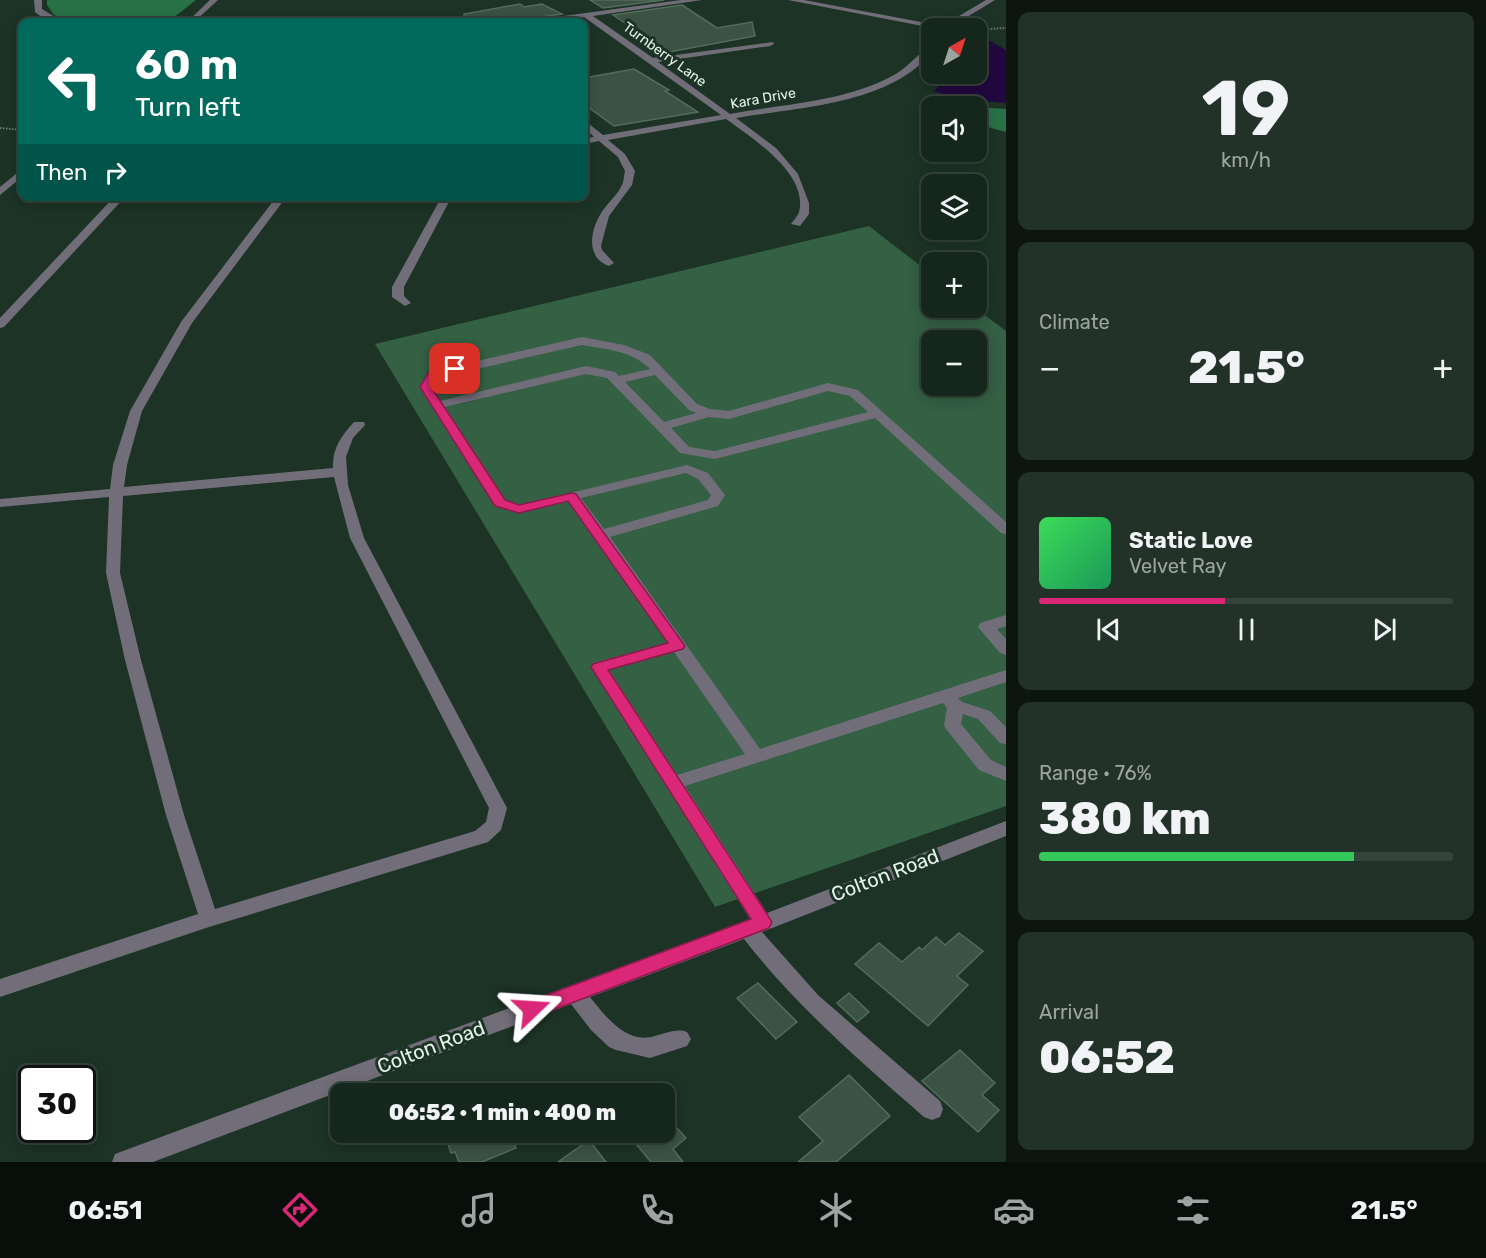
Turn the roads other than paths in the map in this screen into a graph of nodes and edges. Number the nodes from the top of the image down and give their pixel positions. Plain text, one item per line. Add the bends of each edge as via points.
1 (38, 0) edge
2 (214, 0) edge
3 (698, 0) edge
4 (792, 0) edge
5 (990, 0) edge
6 (587, 15) junction
7 (48, 18) edge
8 (194, 18) edge
9 (560, 18) edge
10 (960, 18) edge
11 (921, 24) edge
12 (770, 44) dead end
13 (651, 61) junction
14 (921, 61) edge
15 (730, 117) junction
16 (588, 127) edge
17 (601, 138) junction
18 (588, 140) edge
19 (18, 176) edge
20 (0, 192) edge
21 (116, 201) edge
22 (278, 201) edge
23 (444, 201) edge
24 (796, 224) dead end
25 (609, 263) dead end
26 (405, 303) dead end
27 (0, 325) edge
28 (659, 370) junction
29 (616, 381) junction
30 (437, 405) junction
31 (708, 413) junction
32 (878, 414) junction
33 (359, 425) dead end
34 (660, 427) junction
35 (700, 452) junction
36 (693, 470) junction
37 (339, 472) junction
38 (116, 494) junction
39 (572, 496) junction
40 (0, 503) edge
41 (1006, 530) edge
42 (601, 536) junction
43 (1006, 620) edge
44 (677, 646) junction
45 (1006, 649) edge
46 (1006, 675) edge
47 (950, 700) junction
48 (1006, 738) edge
49 (756, 757) junction
50 (1006, 774) edge
51 (673, 783) junction
52 (1006, 828) edge
53 (209, 919) junction
54 (755, 925) junction
55 (0, 988) edge
56 (575, 993) junction
57 (680, 1039) dead end
58 (932, 1109) dead end
59 (163, 1155) edge
60 (123, 1162) edge

1 - 7 street via 38,10
2 - 8 street
3 - 6 street
4 - 11 street
5 - 10 street
6 - 9 street
6 - 13 street, Turnberry Lane
12 - 13 street
13 - 15 street, Turnberry Lane
14 - 15 street, Kara Drive via 887,83 854,95
15 - 17 street, Kara Drive
15 - 24 street, Turnberry Lane via 771,148 793,172 804,208
16 - 17 street
17 - 18 street, Kara Drive
17 - 25 street via 622,156 630,171 627,185 604,216 596,246
19 - 20 street
21 - 27 street
22 - 38 street via 187,322 136,411
23 - 26 street via 398,287 398,297
28 - 29 street
28 - 30 street via 646,358 620,348 582,341 566,343 433,375 426,387
28 - 31 street via 693,406
29 - 30 street via 610,375 586,370
29 - 34 street
30 - 39 street via 500,503 519,509
31 - 32 street via 729,415 828,387 854,393
31 - 34 street
32 - 35 street via 715,455
32 - 41 street
33 - 37 street via 347,437 339,457
34 - 35 street via 685,450
35 - 36 street
36 - 39 street
36 - 42 street via 718,495 713,503
37 - 38 street
37 - 53 street via 357,538 498,808 495,825 481,837
38 - 40 street
38 - 53 street via 113,573 175,815
39 - 42 street
42 - 44 street
43 - 45 street via 986,627
44 - 49 street
44 - 51 street via 598,667
46 - 47 street
47 - 48 street via 984,716
47 - 49 street
47 - 50 street via 952,725 985,765
49 - 51 street
51 - 54 street
52 - 54 street, Colton Road
53 - 55 street
54 - 56 street, Colton Road
54 - 58 street via 769,957 802,994
56 - 57 street via 616,1040 650,1048
56 - 59 street, Colton Road
59 - 60 street, Colton Road

